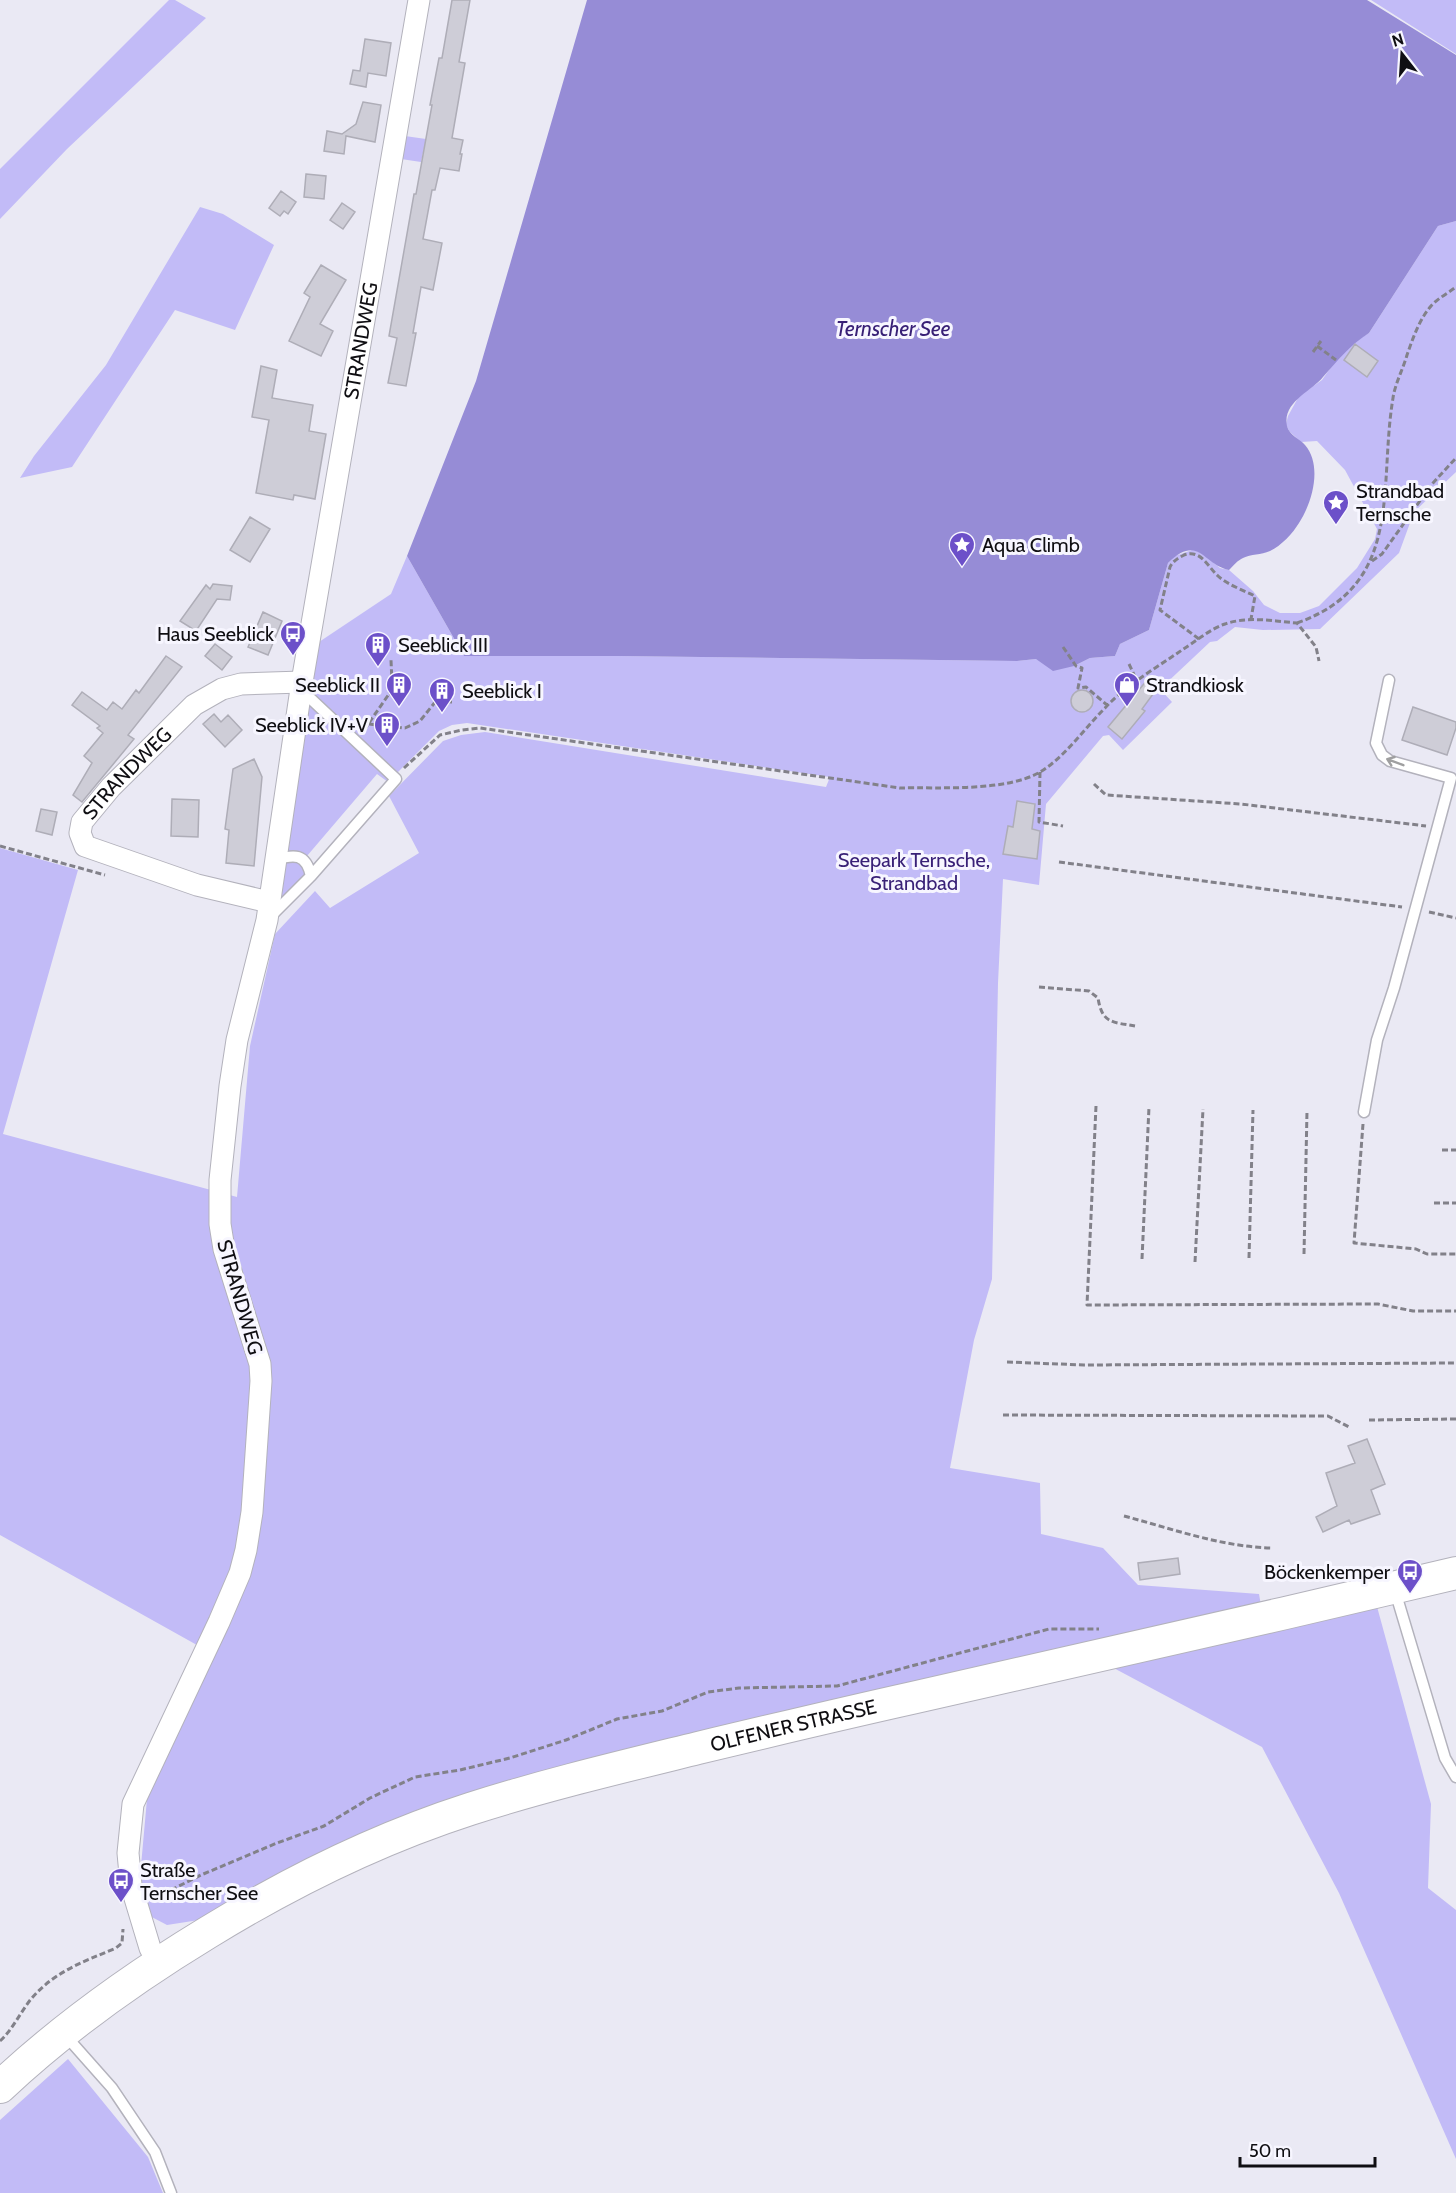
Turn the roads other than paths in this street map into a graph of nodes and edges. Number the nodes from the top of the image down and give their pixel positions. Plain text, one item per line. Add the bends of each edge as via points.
1 (419, 0) edge
2 (1389, 680) dead end
3 (301, 689) junction
4 (275, 860) junction
5 (311, 876) junction
6 (268, 911) junction
7 (1364, 1112) road end
8 (1456, 1573) edge
9 (1394, 1587) junction
10 (1456, 1777) edge
11 (158, 1962) junction
12 (62, 2032) junction
13 (0, 2087) edge
14 (171, 2193) edge

1 - 3 street, STRANDWEG
7 -> 2 lane via 1377,1040 1451,778 1390,761 1382,755 1376,743
3 - 4 street, STRANDWEG
3 - 5 lane via 396,779
3 - 6 street, STRANDWEG via 241,684 222,689 194,705 111,787 82,822 80,833 85,846
4 - 5 lane via 299,857 309,864
4 - 6 street, STRANDWEG
5 - 6 lane
6 - 11 street, STRANDWEG via 237,1040 220,1180 224,1249 261,1372 252,1512 240,1573 133,1804 128,1853 130,1885
8 - 9 main road, OLFENER STRASSE
9 - 10 lane via 1445,1758
9 - 11 main road, OLFENER STRASSE via 587,1775 467,1810 305,1876
11 - 12 main road, OLFENER STRASSE
12 - 13 main road, OLFENER STRASSE
12 - 14 lane via 118,2097 155,2152

